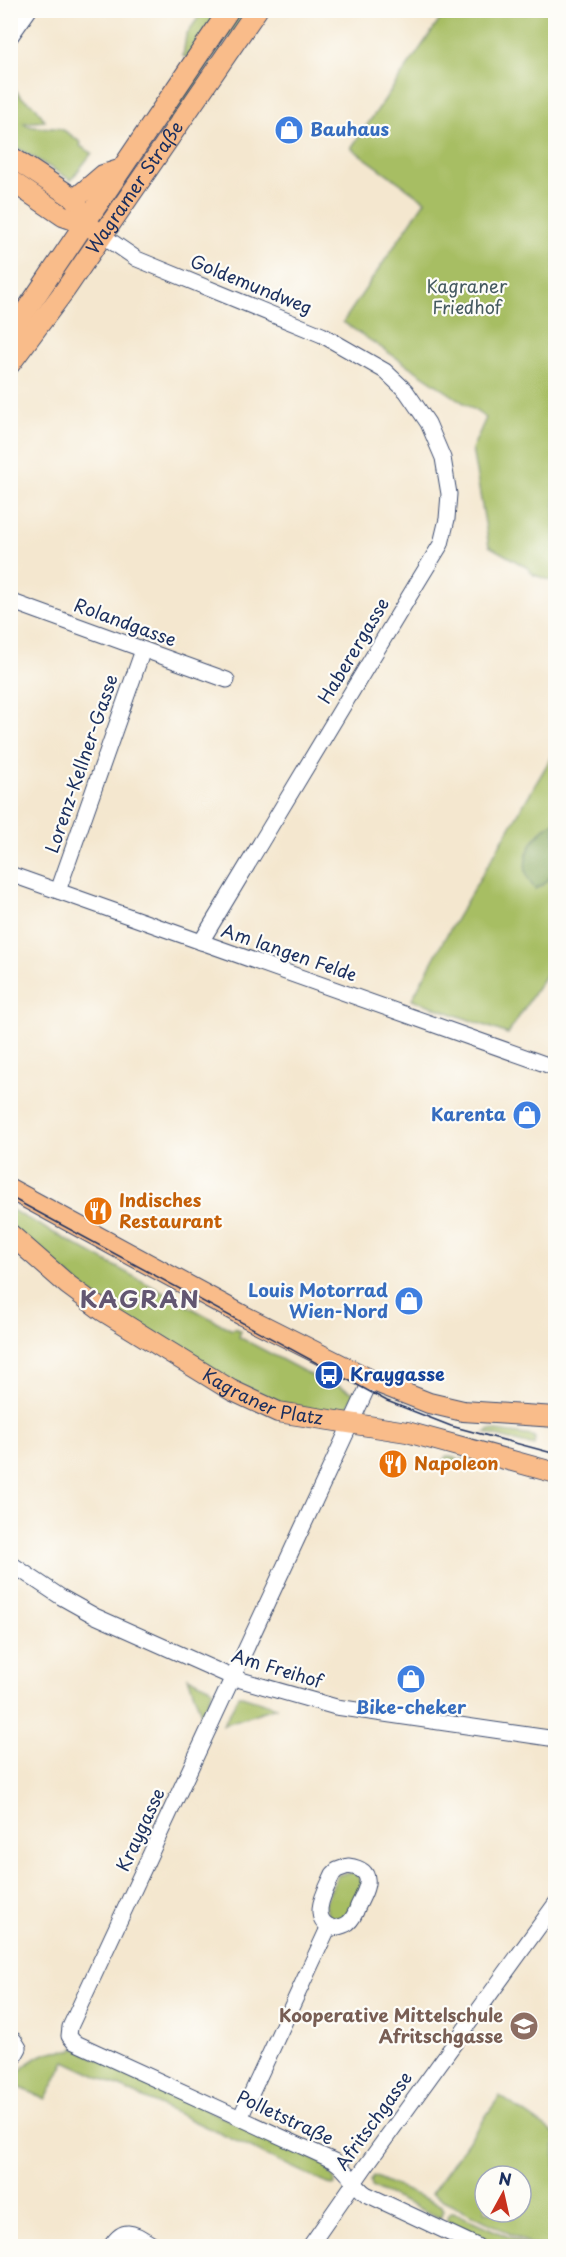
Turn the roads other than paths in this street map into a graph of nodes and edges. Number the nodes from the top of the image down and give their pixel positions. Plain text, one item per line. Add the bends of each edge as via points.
1 (29, 10) edge
2 (229, 10) edge
3 (257, 10) edge
4 (10, 37) edge
5 (10, 156) edge
6 (119, 170) junction
7 (10, 180) edge
8 (75, 199) junction
9 (86, 224) junction
10 (102, 235) junction
11 (10, 334) edge
12 (10, 364) edge
13 (385, 371) joint
14 (10, 601) edge
15 (142, 650) junction
16 (227, 680) dead end
17 (10, 874) edge
18 (58, 891) junction
19 (201, 942) junction
20 (555, 1068) edge
21 (10, 1189) edge
22 (10, 1234) edge
23 (371, 1380) junction
24 (555, 1417) edge
25 (352, 1422) junction
26 (555, 1473) edge
27 (10, 1563) edge
28 (234, 1678) junction
29 (555, 1739) edge
30 (555, 1903) edge
31 (329, 1926) dead end
32 (69, 2036) joint
33 (15, 2043) edge
34 (10, 2064) edge
35 (240, 2118) junction
36 (355, 2182) junction
37 (111, 2247) edge
38 (155, 2247) edge
39 (310, 2247) edge
40 (477, 2247) edge

1 - 4 street
2 - 6 main road, Wagramer Straße
3 - 10 main road, Wagramer Straße
5 - 8 main road
6 - 8 main road via 103,175
6 - 9 main road, Wagramer Straße
7 - 9 main road via 63,216
8 - 9 main road
9 - 10 main road
9 - 11 main road, Wagramer Straße
10 - 12 main road, Wagramer Straße
10 - 13 street, Goldemundweg via 137,259 322,335
13 - 19 street, Haberergasse via 418,406 443,458 449,494 441,544
14 - 15 street, Rolandgasse
15 - 16 street, Rolandgasse
15 - 18 street, Lorenz-Kellner-Gasse
17 - 18 street, Am langen Felde
18 - 19 street, Am langen Felde
19 - 20 street, Am langen Felde
21 - 23 main road
22 - 25 main road, Kagraner Platz via 103,1311 231,1390 278,1412
23 - 24 main road via 429,1403 463,1411
23 - 25 street, Kraygasse
25 - 26 main road, Kagraner Platz via 418,1435
25 - 28 street, Kraygasse
27 - 28 street, Am Freihof via 95,1616
28 - 29 street, Am Freihof via 336,1707
28 - 32 street, Kraygasse
30 - 36 street, Afritschgasse
31 - 35 street
32 - 35 street, Polletstraße via 74,2042
33 - 34 street
35 - 36 street, Polletstraße via 334,2161
36 - 39 street, Afritschgasse
36 - 40 street, Polletstraße via 366,2194
37 - 38 street via 125,2233

